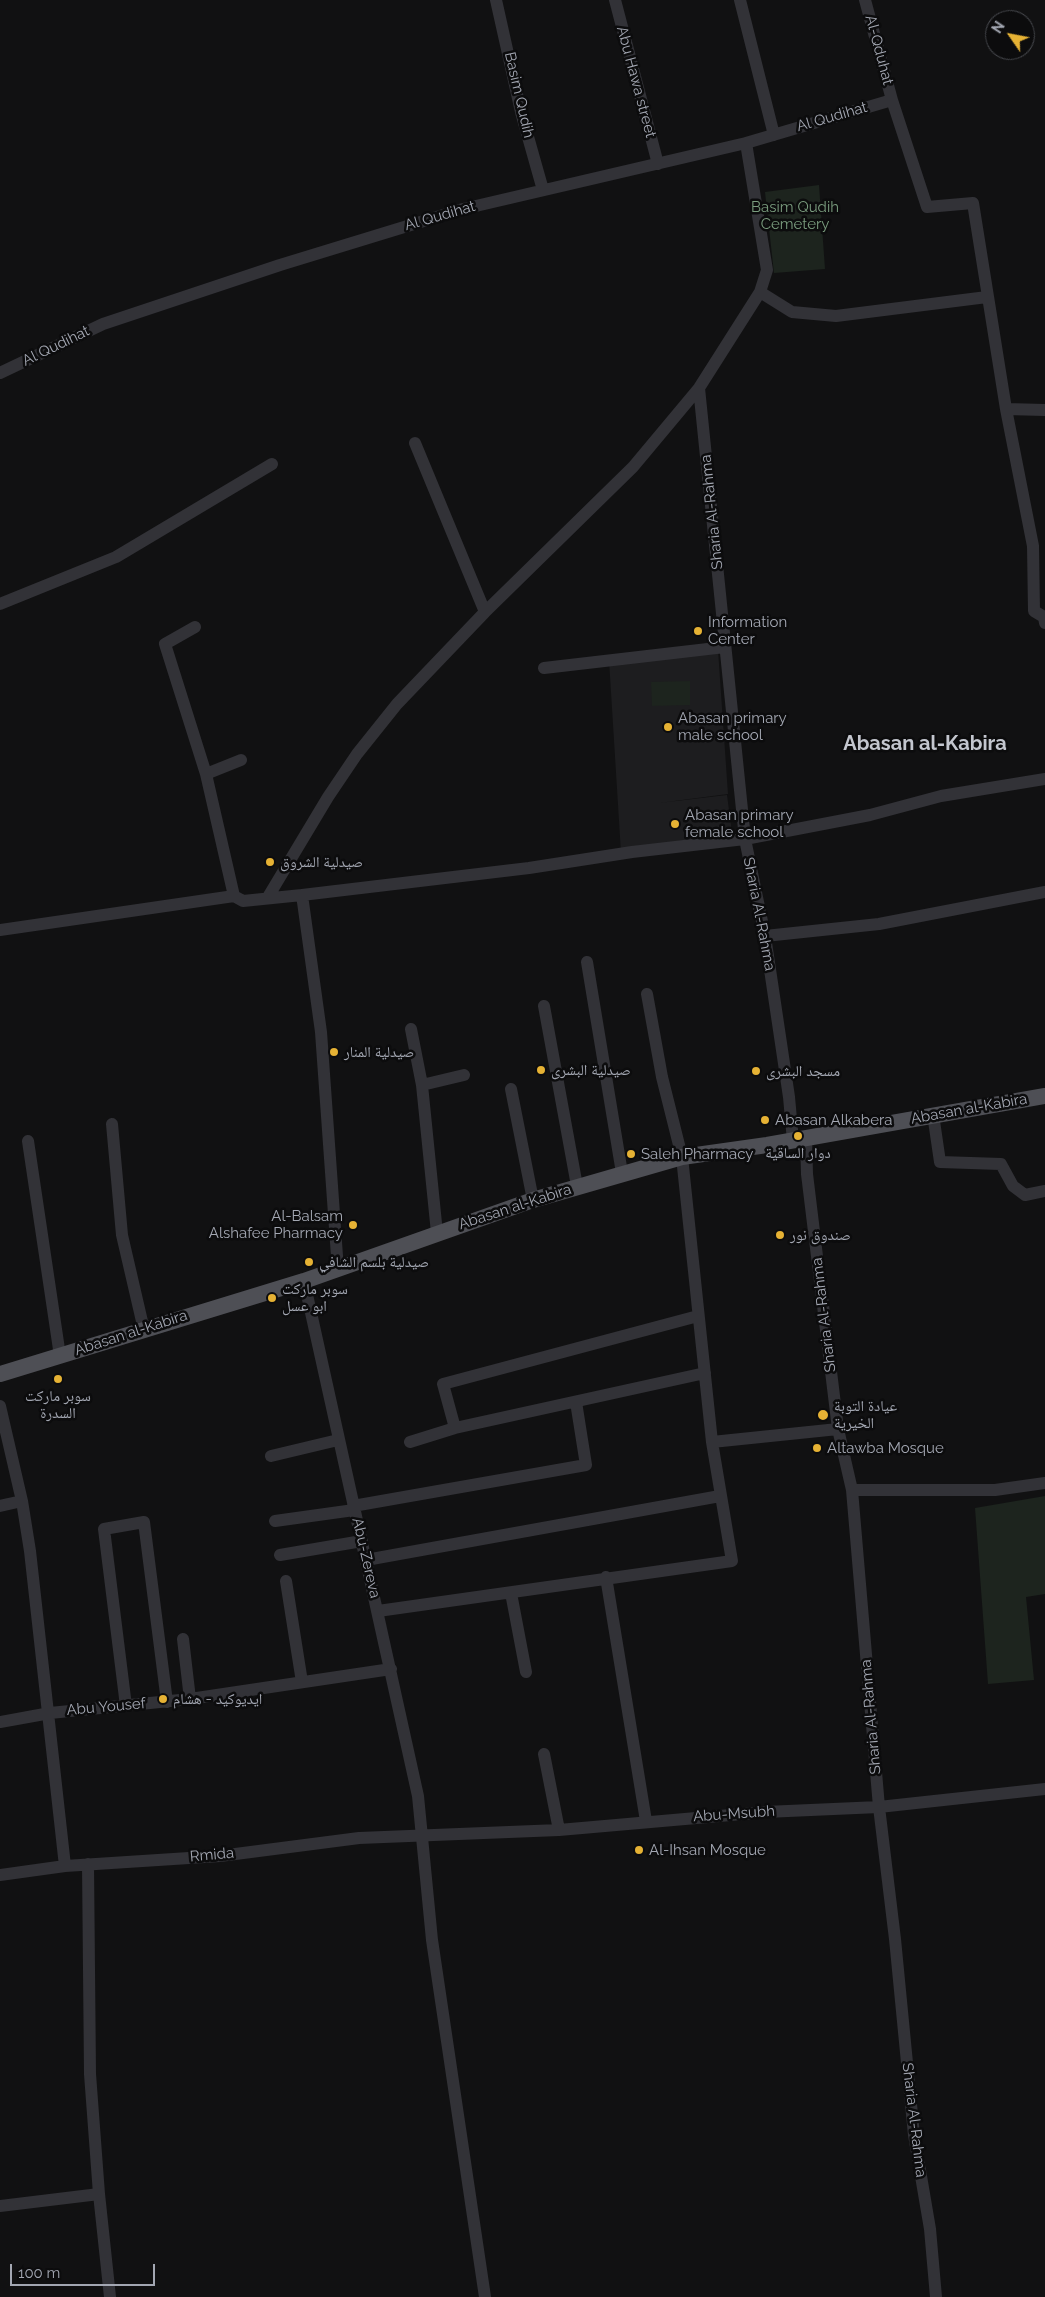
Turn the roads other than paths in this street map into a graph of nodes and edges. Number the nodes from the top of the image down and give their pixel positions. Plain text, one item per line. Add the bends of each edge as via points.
1 (496, 0) edge
2 (615, 0) edge
3 (740, 0) edge
4 (865, 0) edge
5 (892, 100) junction
6 (774, 135) junction
7 (746, 143) junction
8 (658, 164) junction
9 (543, 190) junction
10 (760, 292) junction
11 (987, 297) junction
12 (0, 373) edge
13 (700, 388) junction
14 (1006, 409) junction
15 (1045, 410) edge
16 (415, 443) dead end
17 (272, 464) dead end
18 (0, 604) edge
19 (484, 612) junction
20 (1045, 623) edge
21 (195, 627) dead end
22 (725, 647) junction
23 (544, 668) dead end
24 (241, 760) dead end
25 (206, 774) junction
26 (1045, 779) edge
27 (745, 839) junction
28 (1045, 892) edge
29 (302, 895) junction
30 (234, 896) junction
31 (268, 897) junction
32 (0, 930) edge
33 (765, 936) junction
34 (587, 962) dead end
35 (647, 994) dead end
36 (544, 1006) dead end
37 (411, 1029) dead end
38 (464, 1075) dead end
39 (422, 1086) junction
40 (511, 1089) dead end
41 (1045, 1096) edge
42 (933, 1114) junction
43 (112, 1124) dead end
44 (799, 1139) junction
45 (28, 1141) dead end
46 (682, 1157) junction
47 (622, 1173) junction
48 (578, 1186) junction
49 (1045, 1191) edge
50 (533, 1200) junction
51 (437, 1233) junction
52 (338, 1270) junction
53 (304, 1282) junction
54 (698, 1316) junction
55 (144, 1330) junction
56 (60, 1356) junction
57 (705, 1373) junction
58 (0, 1374) edge
59 (576, 1402) junction
60 (0, 1406) edge
61 (455, 1428) junction
62 (838, 1429) junction
63 (338, 1440) junction
64 (410, 1442) dead end
65 (712, 1442) junction
66 (271, 1456) dead end
67 (1045, 1483) edge
68 (852, 1490) junction
69 (720, 1496) junction
70 (22, 1501) junction
71 (0, 1506) edge
72 (354, 1508) junction
73 (275, 1521) dead end
74 (362, 1542) junction
75 (280, 1555) dead end
76 (366, 1560) junction
77 (606, 1577) junction
78 (286, 1580) dead end
79 (511, 1593) junction
80 (378, 1611) junction
81 (183, 1639) dead end
82 (391, 1669) junction
83 (526, 1672) dead end
84 (302, 1682) junction
85 (190, 1699) junction
86 (167, 1702) junction
87 (126, 1706) junction
88 (50, 1713) junction
89 (0, 1722) edge
90 (544, 1754) dead end
91 (1045, 1789) edge
92 (879, 1807) junction
93 (646, 1821) junction
94 (559, 1830) junction
95 (423, 1835) junction
96 (88, 1864) junction
97 (65, 1866) junction
98 (0, 1874) edge
99 (99, 2194) junction
100 (0, 2206) edge
101 (110, 2297) edge
102 (486, 2297) edge
103 (936, 2297) edge

1 - 9 street, Basim Qudih via 521,112
2 - 8 street, Abu Hawa street
3 - 6 street
4 - 5 street, Al-Qduhat
5 - 6 street, Al Qudihat
5 - 11 street, Al-Qduhat via 928,207 973,203
6 - 7 street, Al Qudihat
7 - 8 street, Al Qudihat
7 - 10 street via 767,270
8 - 9 street, Al Qudihat
9 - 12 street, Al Qudihat via 463,209 112,321
10 - 11 street via 792,312 836,316
10 - 13 street
11 - 14 street
13 - 19 street via 633,467
13 - 22 street, Sharia Al-Rahma
14 - 15 street
14 - 20 street via 1032,546 1034,610 1044,616
16 - 19 street
17 - 18 street via 116,557
19 - 31 street via 397,704 357,754
21 - 25 street via 165,644
22 - 23 street
22 - 27 street, Sharia Al-Rahma
24 - 25 street
25 - 30 street
26 - 27 street via 941,796 870,815
27 - 29 street
27 - 33 street, Sharia Al-Rahma
28 - 33 street via 879,924
29 - 31 street
29 - 52 street via 321,1032
30 - 31 street via 243,901
30 - 32 street
33 - 44 street, Sharia Al-Rahma via 789,1098
34 - 47 street
35 - 46 street via 662,1076
36 - 48 street
37 - 39 street
38 - 39 street
39 - 51 street
40 - 50 street
41 - 42 main road, Abasan al-Kabira
42 - 44 main road, Abasan al-Kabira
42 - 49 street via 940,1162 1001,1164 1012,1186 1025,1195
43 - 55 street via 122,1235
44 - 46 main road, Abasan al-Kabira
44 - 62 street, Sharia Al-Rahma via 807,1174
45 - 56 street
46 - 47 main road, Abasan al-Kabira
46 - 54 street
47 - 48 main road, Abasan al-Kabira
48 - 50 main road, Abasan al-Kabira
50 - 51 main road, Abasan al-Kabira
51 - 52 main road, Abasan al-Kabira
52 - 53 main road, Abasan al-Kabira
53 - 55 main road, Abasan al-Kabira
53 - 63 street, Abu-Zereva
54 - 57 street
54 - 61 street via 443,1384
55 - 56 main road, Abasan al-Kabira
56 - 58 main road, Abasan al-Kabira
57 - 59 street
57 - 65 street
59 - 61 street
59 - 72 street via 586,1465
60 - 70 street
61 - 64 street
62 - 65 street
62 - 68 street, Sharia Al-Rahma
63 - 66 street
63 - 72 street, Abu-Zereva
65 - 69 street
67 - 68 street via 995,1490
68 - 92 street, Sharia Al-Rahma
69 - 76 street
69 - 77 street via 732,1561
70 - 71 street
70 - 88 street
72 - 73 street
72 - 74 street, Abu-Zereva
74 - 75 street
74 - 76 street, Abu-Zereva
76 - 80 street, Abu-Zereva
77 - 79 street
77 - 93 street
78 - 84 street
79 - 80 street
79 - 83 street
80 - 82 street, Abu-Zereva
81 - 85 street
82 - 84 street, Abu Yousef
82 - 95 street, Abu-Zereva
84 - 85 street, Abu Yousef
85 - 86 street, Abu Yousef
86 - 87 street, Abu Yousef
86 - 87 street via 144,1522 104,1529
87 - 88 street, Abu Yousef
88 - 89 street, Abu Yousef
88 - 97 street
90 - 94 street
91 - 92 street, Abu-Msubh
92 - 93 street, Abu-Msubh
92 - 103 street, Sharia Al-Rahma via 914,2135 930,2229
93 - 94 street, Abu-Msubh
94 - 95 street, Abu-Msubh
95 - 96 street, Rmida via 359,1838 220,1856
95 - 102 street, Abu-Zereva via 432,1940
96 - 97 street, Rmida
96 - 99 street via 90,2074
97 - 98 street, Rmida
99 - 100 street
99 - 101 street

